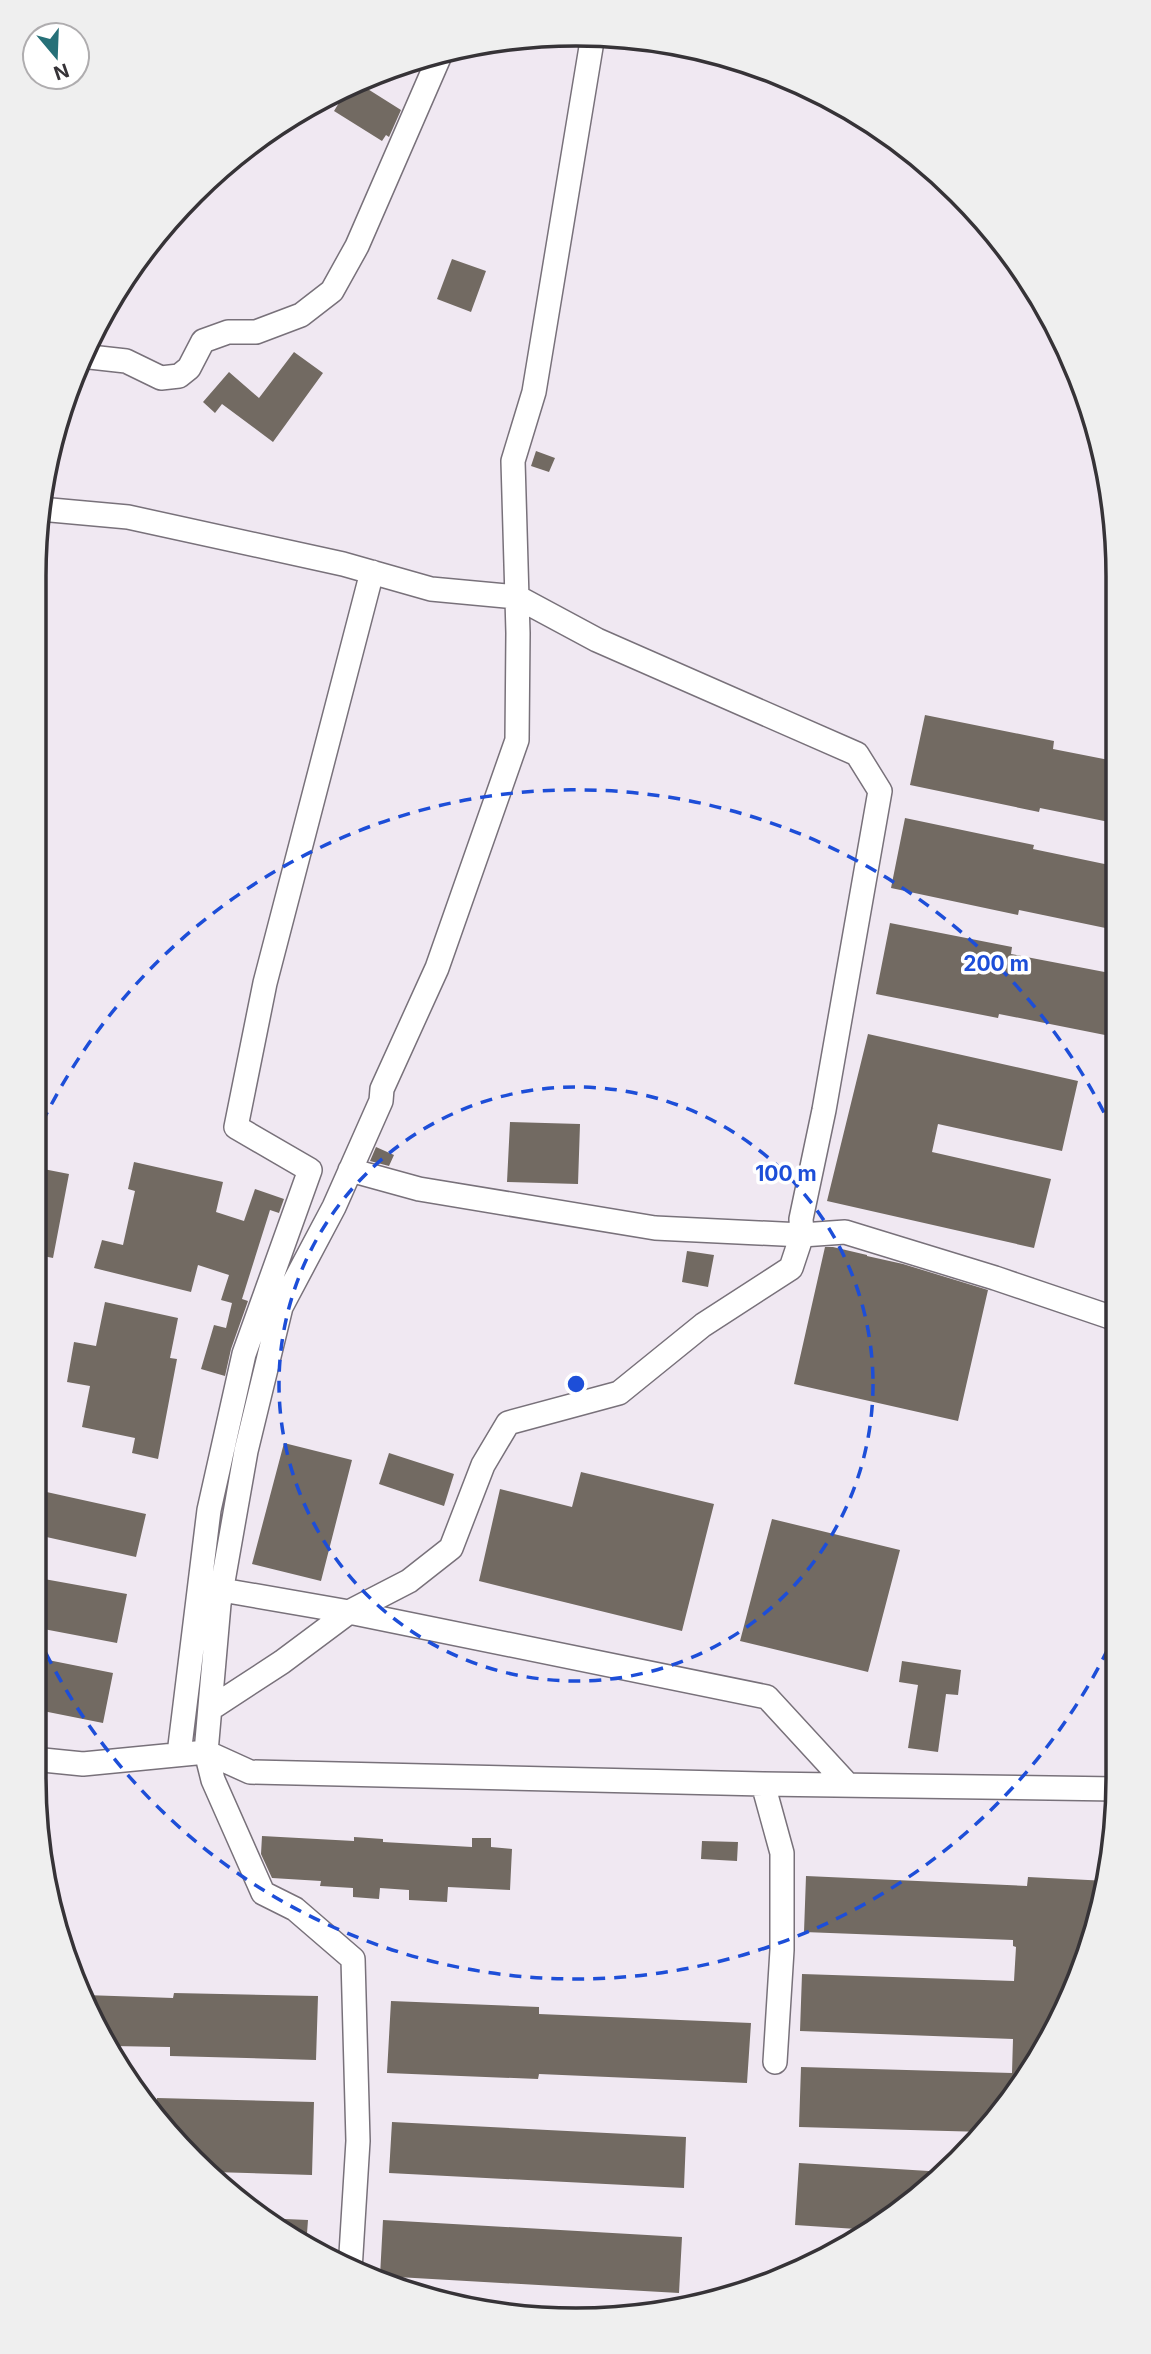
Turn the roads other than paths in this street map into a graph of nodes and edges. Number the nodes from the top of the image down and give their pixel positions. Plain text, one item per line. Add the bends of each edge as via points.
1 (591, 46) edge
2 (435, 65) edge
3 (91, 362) edge
4 (50, 510) edge
5 (372, 572) junction
6 (517, 597) junction
7 (350, 1170) junction
8 (802, 1235) junction
9 (1106, 1316) edge
10 (222, 1590) junction
11 (349, 1612) junction
12 (210, 1709) junction
13 (206, 1752) junction
14 (179, 1754) junction
15 (46, 1760) edge
16 (763, 1784) junction
17 (848, 1785) junction
18 (1105, 1789) edge
19 (775, 2062) dead end
20 (350, 2258) edge

1 - 6 street via 534,392 513,461
2 - 3 street via 357,246 332,291 301,315 256,332 228,332 203,341 189,368 179,376 161,379 126,361
4 - 5 street via 128,517
5 - 6 street via 430,589
5 - 14 street via 265,983 236,1127 310,1170 244,1354 209,1510
6 - 7 street via 517,740 437,968
6 - 8 street via 597,640 857,754 880,791 801,1219
7 - 8 street via 419,1189 655,1228
7 - 10 street via 281,1307 246,1451
8 - 9 street via 845,1232
8 - 11 street via 791,1268 703,1325 619,1393 508,1423 483,1465 451,1548 409,1581
10 - 11 street
10 - 12 street
11 - 12 street
11 - 17 street via 767,1697
12 - 13 street
13 - 14 street
13 - 16 street via 250,1772
13 - 20 street via 213,1780 262,1893 295,1909 353,1959 358,2141
14 - 15 street via 83,1764
16 - 17 street
16 - 19 street via 782,1853
17 - 18 street

